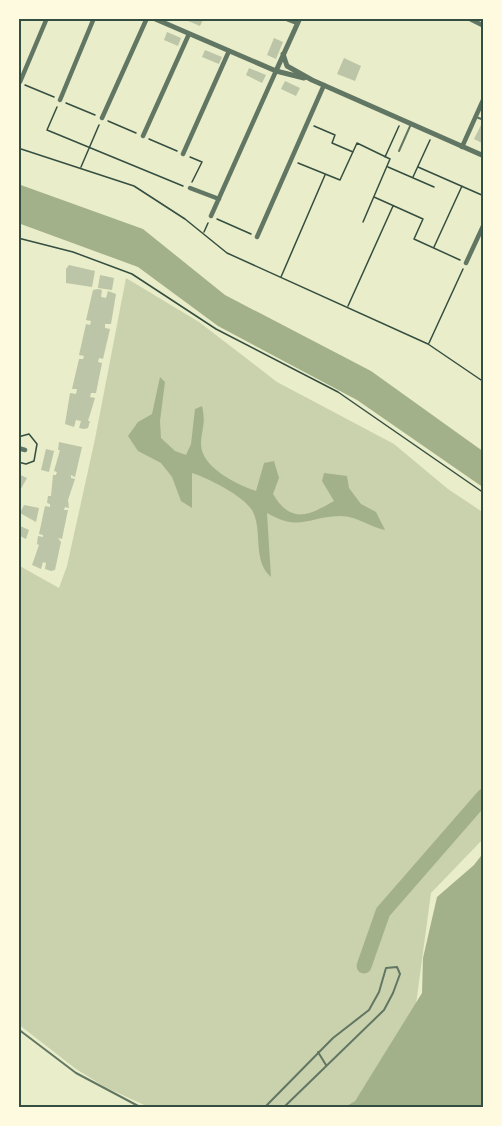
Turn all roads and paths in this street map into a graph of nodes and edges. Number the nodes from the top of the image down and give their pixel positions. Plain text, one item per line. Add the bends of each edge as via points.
1 (48, 18) edge
2 (94, 18) edge
3 (147, 18) edge
4 (153, 18) edge
5 (284, 18) edge
6 (468, 18) edge
7 (298, 21) edge
8 (484, 26) edge
9 (189, 34) junction
10 (229, 51) junction
11 (284, 54) junction
12 (276, 71) junction
13 (312, 80) junction
14 (20, 82) joint
15 (324, 85) junction
16 (484, 98) edge
17 (60, 100) junction
18 (476, 117) junction
19 (102, 118) junction
20 (402, 120) junction
21 (484, 120) edge
22 (307, 123) junction
23 (411, 124) junction
24 (433, 134) junction
25 (143, 136) junction
26 (90, 147) junction
27 (462, 147) junction
28 (18, 148) edge
29 (399, 151) dead end
30 (353, 152) junction
31 (183, 154) junction
32 (484, 156) edge
33 (385, 157) junction
34 (291, 160) junction
35 (387, 166) junction
36 (418, 167) junction
37 (81, 169) junction
38 (326, 174) junction
39 (413, 178) junction
40 (462, 186) junction
41 (434, 187) dead end
42 (190, 188) junction
43 (484, 196) edge
44 (374, 197) junction
45 (219, 199) junction
46 (393, 205) junction
47 (211, 216) junction
48 (363, 222) dead end
49 (484, 224) edge
50 (203, 233) junction
51 (257, 237) joint
52 (18, 238) edge
53 (434, 248) junction
54 (466, 263) junction
55 (280, 277) junction
56 (347, 306) junction
57 (428, 344) junction
58 (484, 382) edge
59 (18, 448) edge
60 (25, 450) dead end
61 (484, 493) edge
62 (18, 1029) edge
63 (318, 1052) junction
64 (327, 1066) junction
65 (142, 1108) edge
66 (264, 1108) edge
67 (283, 1108) edge

1 - 14 street
2 - 17 street
3 - 19 street
4 - 9 street
5 - 7 street
6 - 8 street
7 - 11 street
9 - 10 street
9 - 25 street
10 - 12 street
10 - 31 street
11 - 12 street
11 - 13 street via 287,66
12 - 13 street
12 - 45 street
13 - 15 street
14 - 17 path
15 - 20 street
15 - 22 street
16 - 18 street
17 - 19 path
17 - 26 path via 47,130
18 - 21 lane
18 - 27 street
19 - 25 path
19 - 26 path
20 - 23 street
20 - 33 path
22 - 30 path via 335,135 332,143
22 - 34 street
23 - 24 street
23 - 29 lane
24 - 27 street
24 - 36 path
25 - 31 path
26 - 37 path
26 - 42 path
27 - 32 street
28 - 37 path
30 - 33 path via 357,143
30 - 38 path via 340,180
31 - 42 path via 202,162
33 - 35 path via 390,159
34 - 38 path
34 - 51 street
35 - 39 path
35 - 44 path
36 - 39 path
36 - 40 path
37 - 50 path via 134,186
38 - 55 path
39 - 41 path
40 - 43 path
40 - 53 path
42 - 45 street
44 - 46 path
44 - 48 path
45 - 47 street
46 - 53 path via 423,219 414,239
46 - 56 path
47 - 50 path
47 - 51 path
49 - 54 street
50 - 55 path via 227,253
52 - 61 path via 73,252 132,274 216,329 338,392
53 - 54 path
54 - 57 path
55 - 56 path
56 - 57 path
57 - 58 path
59 - 60 street
62 - 65 lane via 85,1079
63 - 64 lane
63 - 64 lane via 369,1010 386,968 397,967 400,974 384,1010
63 - 66 lane
64 - 67 lane

